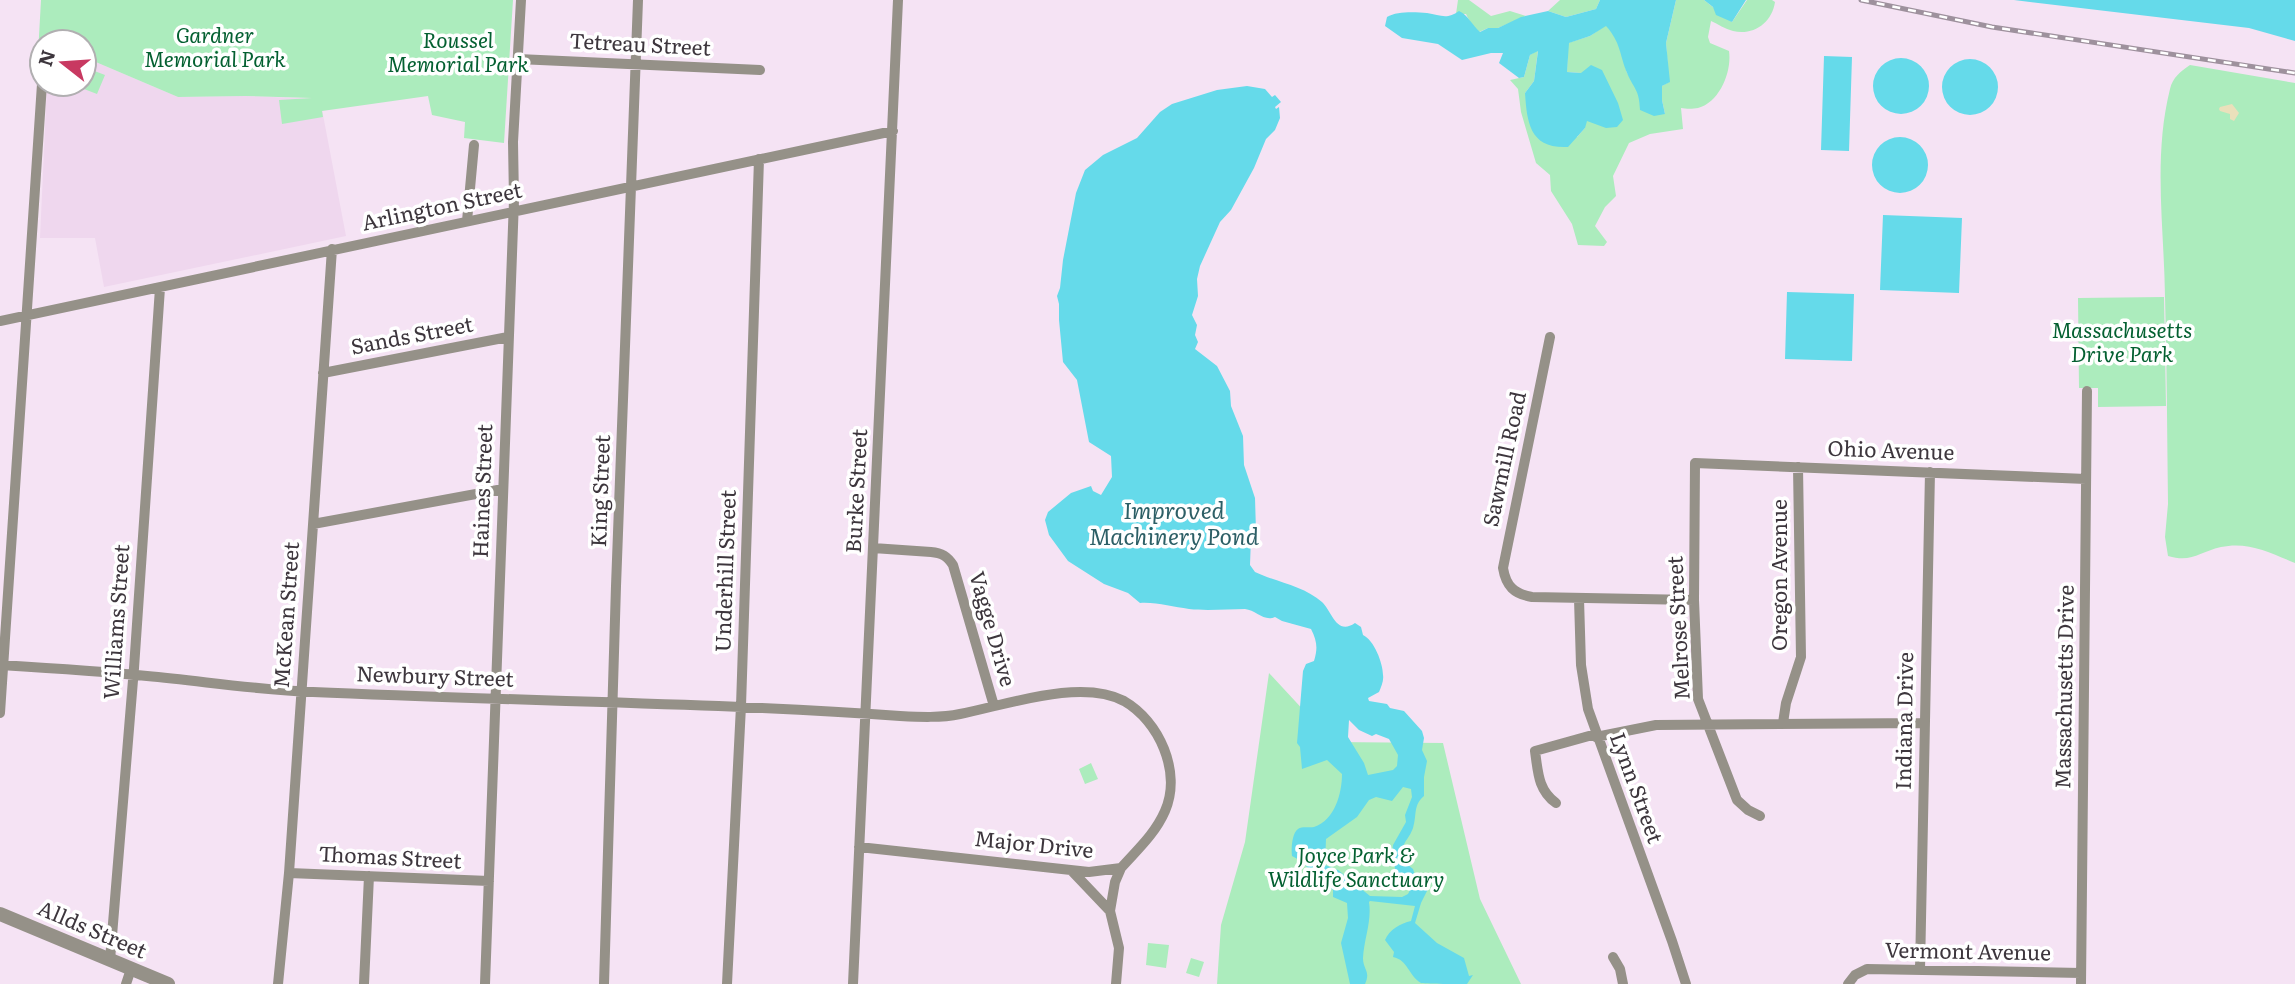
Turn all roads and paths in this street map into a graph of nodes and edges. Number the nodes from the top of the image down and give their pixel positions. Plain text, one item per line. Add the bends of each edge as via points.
1 (521, 0) edge
2 (638, 0) edge
3 (898, 0) edge
4 (517, 59) junction
5 (636, 64) junction
6 (760, 70) dead end
7 (41, 98) edge
8 (893, 131) junction
9 (474, 145) dead end
10 (759, 159) junction
11 (632, 186) junction
12 (513, 212) junction
13 (467, 221) junction
14 (332, 249) junction
15 (160, 288) junction
16 (27, 315) junction
17 (0, 321) edge
18 (508, 337) junction
19 (1550, 338) dead end
20 (323, 373) junction
21 (2087, 391) dead end
22 (1695, 463) joint
23 (1798, 467) junction
24 (1930, 472) junction
25 (2086, 479) junction
26 (503, 489) junction
27 (313, 524) junction
28 (873, 548) junction
29 (5, 573) edge
30 (1579, 599) junction
31 (1694, 600) junction
32 (1, 665) edge
33 (133, 675) junction
34 (301, 691) junction
35 (495, 698) junction
36 (613, 703) junction
37 (741, 706) junction
38 (994, 706) junction
39 (866, 712) junction
40 (0, 713) edge
41 (1707, 723) junction
42 (1783, 723) junction
43 (1925, 723) junction
44 (1596, 736) junction
45 (1556, 803) dead end
46 (1759, 816) dead end
47 (859, 847) junction
48 (1121, 868) junction
49 (1071, 870) junction
50 (289, 873) junction
51 (369, 876) junction
52 (489, 881) junction
53 (1110, 911) junction
54 (0, 914) edge
55 (1613, 957) dead end
56 (110, 960) junction
57 (131, 969) junction
58 (1920, 970) junction
59 (1852, 979) edge
60 (2081, 979) edge
61 (126, 984) edge
62 (168, 984) edge
63 (278, 984) edge
64 (364, 984) edge
65 (485, 984) edge
66 (604, 984) edge
67 (727, 984) edge
68 (853, 984) edge
69 (1116, 984) edge
70 (1623, 984) edge
71 (1686, 984) edge

1 - 4 street, Haines Street
2 - 5 street, King Street
3 - 8 street, Burke Street
4 - 5 street, Tetreau Street
4 - 12 street, Haines Street
5 - 6 street, Tetreau Street
5 - 11 street, King Street
7 - 16 street
8 - 10 street, Arlington Street
8 - 28 street, Burke Street
9 - 13 street
10 - 11 street, Arlington Street
10 - 37 street, Underhill Street
11 - 12 street, Arlington Street
11 - 36 street, King Street
12 - 13 street, Arlington Street
12 - 18 street, Haines Street
13 - 14 street, Arlington Street
14 - 15 street, Arlington Street
14 - 20 street, McKean Street
15 - 16 street, Arlington Street
15 - 33 street, Williams Street
16 - 17 street, Arlington Street
16 - 29 street
18 - 20 street, Sands Street
18 - 26 street, Haines Street
19 - 30 street, Sawmill Road via 1503,568 1510,588 1520,595
20 - 27 street, McKean Street
21 - 25 street, Massachusetts Drive
22 - 23 street, Ohio Avenue
22 - 31 street, Melrose Street
23 - 24 street, Ohio Avenue
23 - 42 street, Oregon Avenue via 1801,657
24 - 25 street, Ohio Avenue
24 - 43 street, Indiana Drive
25 - 60 street, Massachusetts Drive
26 - 27 street
26 - 35 street, Haines Street
27 - 34 street, McKean Street
28 - 38 street, Vagge Drive via 939,553 949,558
28 - 39 street, Burke Street
29 - 32 street
30 - 31 street
30 - 44 street, Lynn Street via 1583,688
31 - 41 street, Melrose Street via 1698,699
32 - 33 street, Newbury Street
32 - 40 street
33 - 34 street, Newbury Street
33 - 56 street, Williams Street
34 - 35 street, Newbury Street
34 - 50 street, McKean Street
35 - 36 street, Newbury Street
35 - 52 street, Haines Street
36 - 37 street, Newbury Street
36 - 66 street, King Street
37 - 39 street, Newbury Street
37 - 67 street, Underhill Street
38 - 39 street, Major Drive via 926,717
38 - 48 street, Major Drive via 1090,691 1123,701 1150,723 1168,765 1169,799 1152,835
39 - 47 street, Burke Street
41 - 42 street
41 - 44 street via 1656,725
41 - 46 street, Melrose Street via 1737,800
42 - 43 street
43 - 58 street, Indiana Drive
44 - 45 street via 1535,751 1542,789
44 - 71 street, Lynn Street
47 - 49 street, Major Drive
47 - 68 street, Burke Street
48 - 49 street, Major Drive
48 - 53 street
49 - 53 street
50 - 51 street, Thomas Street
50 - 63 street, McKean Street
51 - 52 street, Thomas Street
51 - 64 street
52 - 65 street, Haines Street
53 - 69 street via 1118,948
54 - 56 street, Allds Street
55 - 70 street
56 - 57 street, Allds Street
57 - 61 street
57 - 62 street, Allds Street
58 - 59 street, Vermont Avenue via 1867,970
58 - 60 street, Vermont Avenue

